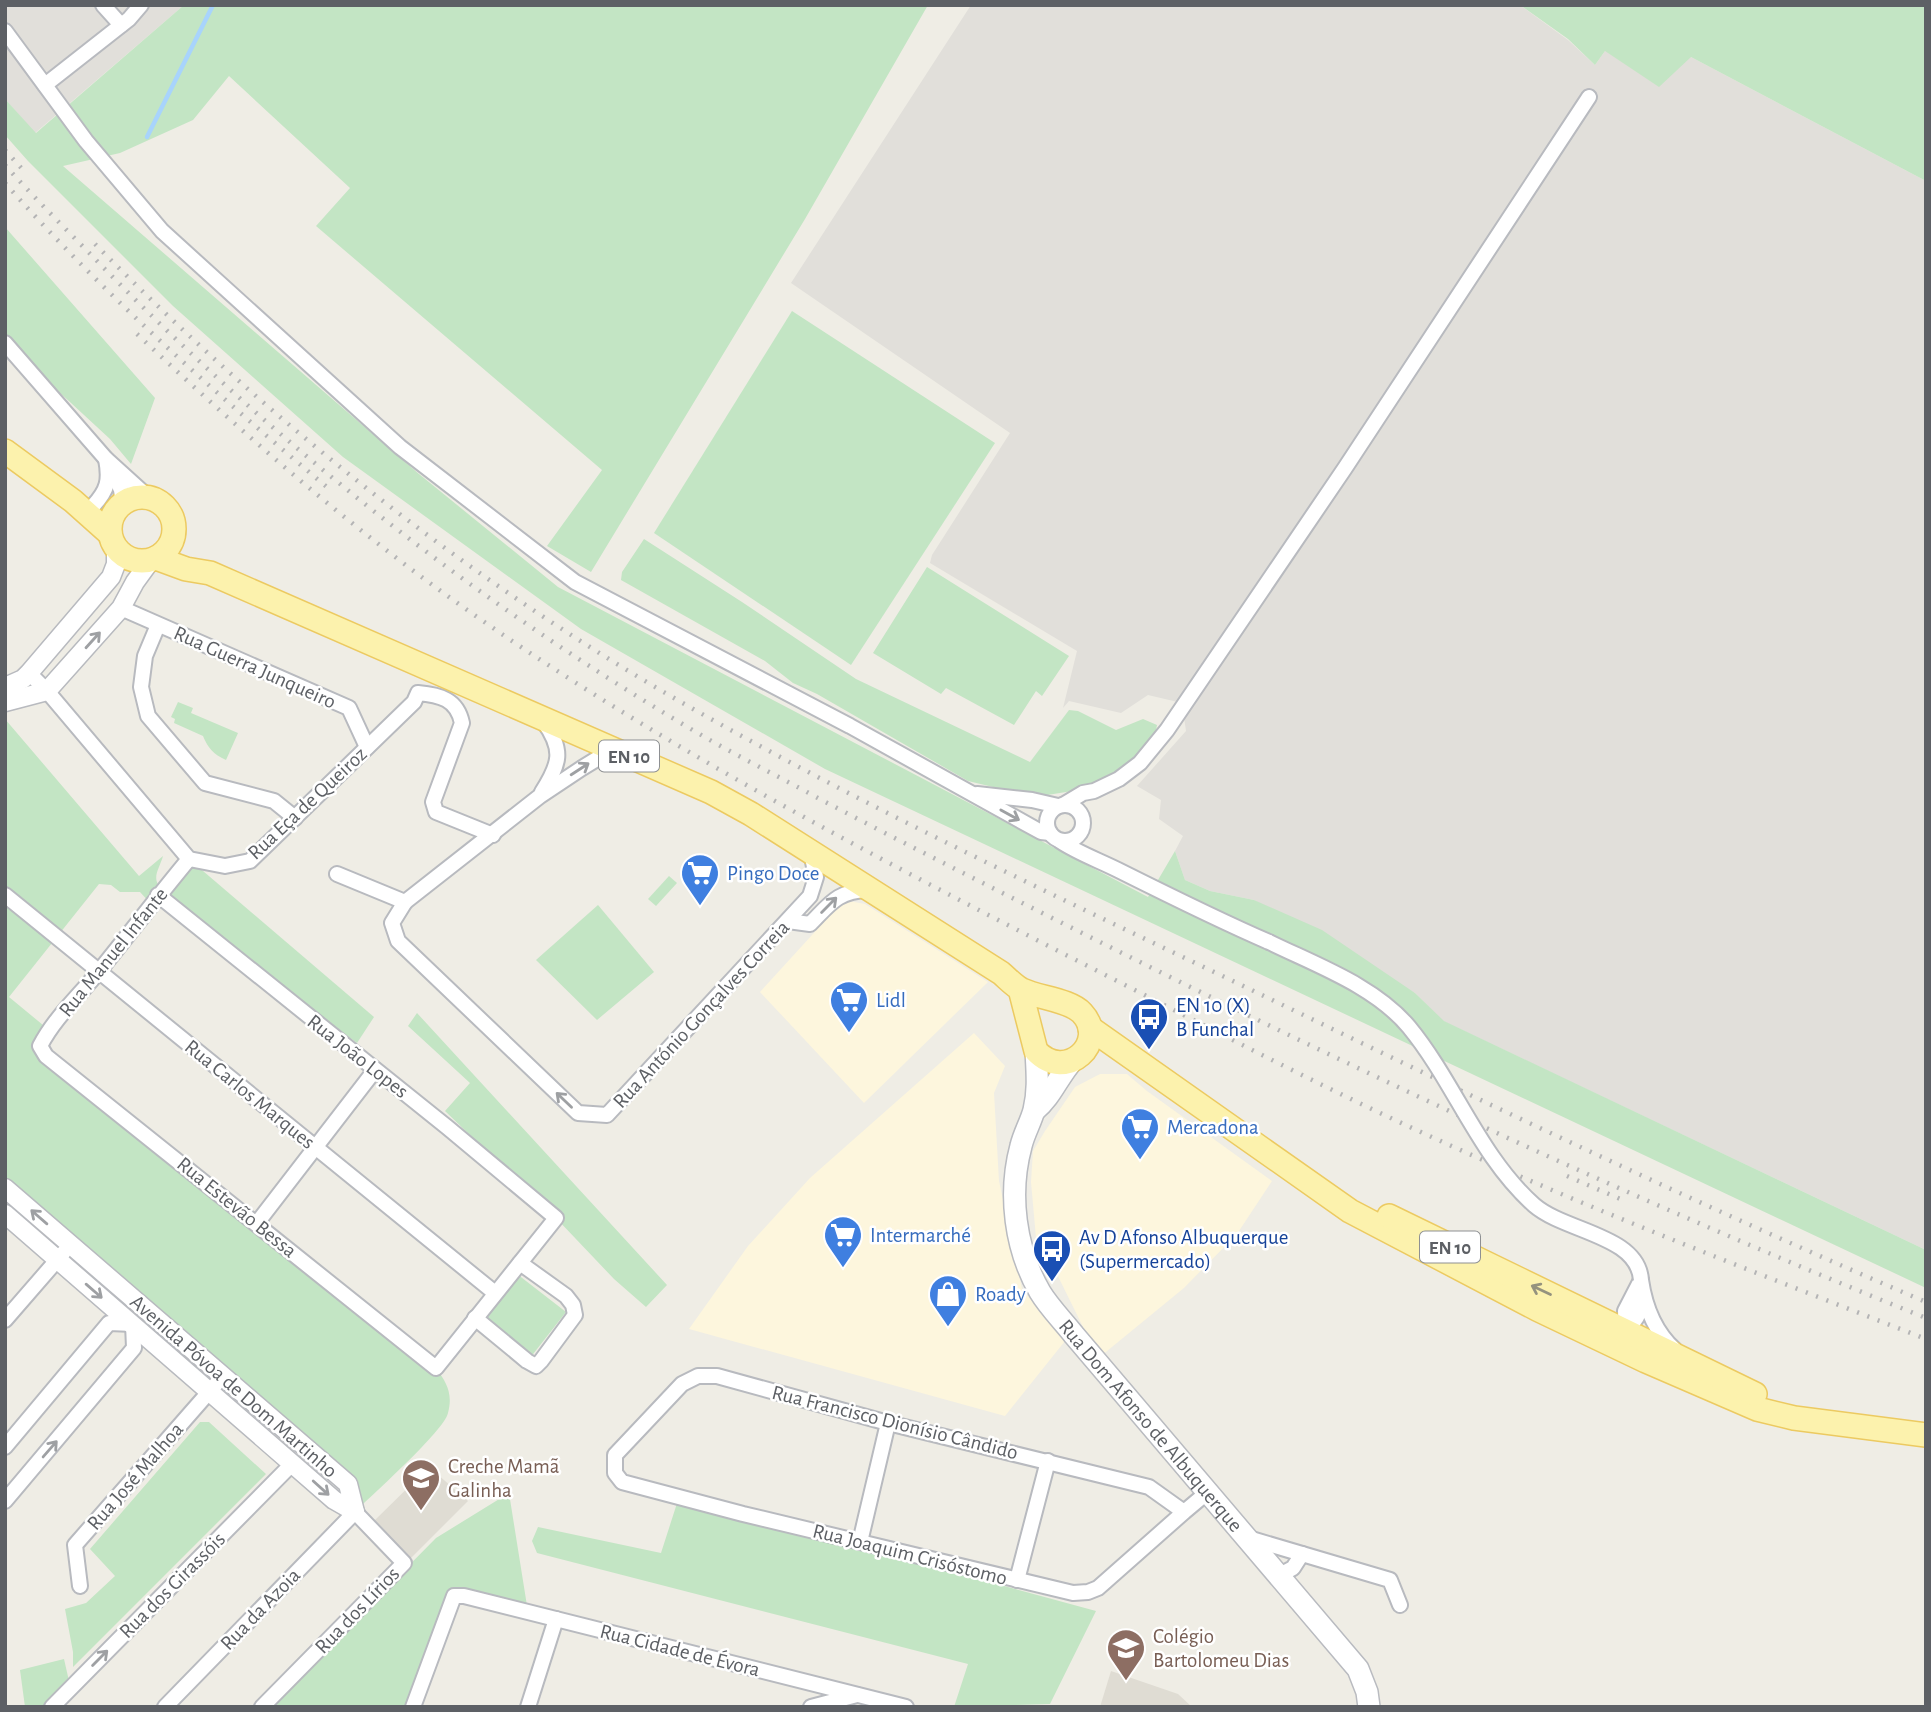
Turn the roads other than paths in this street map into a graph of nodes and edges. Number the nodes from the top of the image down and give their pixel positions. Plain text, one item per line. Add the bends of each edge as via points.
1 (103, 5) edge
2 (141, 5) edge
3 (121, 25) junction
4 (5, 31) edge
5 (45, 85) junction
6 (1588, 97) dead end
7 (5, 343) edge
8 (5, 451) edge
9 (106, 459) junction
10 (149, 498) junction
11 (83, 504) junction
12 (120, 506) junction
13 (173, 539) junction
14 (113, 541) junction
15 (154, 559) junction
16 (210, 573) junction
17 (121, 608) junction
18 (158, 625) junction
19 (29, 673) junction
20 (5, 687) edge
21 (47, 691) junction
22 (5, 702) edge
23 (541, 718) junction
24 (367, 747) junction
25 (625, 754) junction
26 (1094, 792) junction
27 (972, 794) junction
28 (540, 796) junction
29 (1060, 806) junction
30 (1080, 813) junction
31 (295, 818) junction
32 (1081, 831) junction
33 (493, 835) junction
34 (1055, 837) junction
35 (811, 851) junction
36 (189, 859) junction
37 (1105, 863) junction
38 (337, 874) dead end
39 (873, 890) junction
40 (5, 895) edge
41 (159, 895) junction
42 (405, 902) junction
43 (788, 921) junction
44 (99, 972) junction
45 (1020, 989) junction
46 (1062, 1003) junction
47 (1090, 1028) junction
48 (1033, 1044) junction
49 (40, 1046) joint
50 (1076, 1059) junction
51 (1135, 1061) junction
52 (375, 1070) junction
53 (1034, 1112) junction
54 (315, 1146) junction
55 (1277, 1159) junction
56 (5, 1188) edge
57 (5, 1214) edge
58 (257, 1223) junction
59 (71, 1244) junction
60 (58, 1260) junction
61 (520, 1263) junction
62 (1643, 1288) junction
63 (495, 1293) junction
64 (1629, 1302) junction
65 (146, 1309) junction
66 (1586, 1311) junction
67 (475, 1318) junction
68 (5, 1320) edge
69 (133, 1324) junction
70 (1625, 1331) junction
71 (1592, 1335) junction
72 (1646, 1361) junction
73 (1688, 1362) junction
74 (223, 1376) junction
75 (210, 1390) junction
76 (888, 1423) junction
77 (1839, 1424) junction
78 (1926, 1436) edge
79 (5, 1447) edge
80 (1048, 1461) junction
81 (293, 1463) junction
82 (615, 1473) joint
83 (1209, 1491) junction
84 (5, 1501) edge
85 (355, 1512) junction
86 (1184, 1512) junction
87 (1248, 1538) junction
88 (860, 1542) junction
89 (1281, 1546) junction
90 (1302, 1554) junction
91 (1273, 1570) junction
92 (1017, 1580) junction
93 (80, 1586) dead end
94 (1400, 1605) dead end
95 (556, 1619) junction
96 (859, 1695) junction
97 (52, 1707) edge
98 (165, 1707) edge
99 (262, 1707) edge
100 (413, 1707) edge
101 (528, 1707) edge
102 (811, 1707) edge
103 (906, 1707) edge
104 (1369, 1707) edge

1 - 3 street
2 - 3 street
3 - 5 street
4 - 5 street
5 - 27 street via 162,231 400,447 575,582
6 - 26 street via 1167,730 1140,763
7 - 9 street
8 - 11 main road, EN 10
9 - 10 street
9 - 11 street via 108,487
9 - 12 street via 121,490
10 - 12 main road, EN 10 via 137,497
10 - 13 main road via 171,514
11 - 12 main road, EN 10
11 - 14 main road, EN 10
12 - 14 main road via 112,517
13 - 15 main road
13 - 16 main road, EN 10
14 - 15 main road, EN 10 via 132,560
14 - 19 street via 116,564 111,577
15 - 16 main road, EN 10
15 - 17 street
16 - 23 main road, EN 10
17 - 18 street, Rua Guerra Junqueiro
21 -> 17 street
18 - 24 street, Rua Guerra Junqueiro via 349,708
18 - 31 street via 145,656 141,687 148,716 205,783 274,801
19 - 20 street
19 - 21 street
21 - 22 street
21 - 36 street
23 - 25 main road, EN 10
23 - 28 street via 554,737 558,762
24 - 31 street, Rua Eça de Queiroz
24 - 33 street, Rua Eça de Queiroz via 418,693 438,695 454,704 462,723 433,802 436,812
28 -> 25 street via 600,757
25 - 35 main road, EN 10 via 711,793
26 - 29 street
26 - 30 street
27 - 29 street
27 -> 34 street
28 - 33 street
29 - 30 street
29 - 34 street via 1048,815 1047,828
30 - 32 street
31 - 36 street, Rua Eça de Queiroz via 250,861 225,866
32 - 34 street via 1072,840
32 - 37 street
33 - 42 street
34 - 37 street
35 - 39 main road, EN 10
35 - 43 street, Rua António Gonçalves Correia via 814,888
36 - 41 street, Rua Manuel Infante
37 - 62 street, bridge via 1362,988 1408,1026 1516,1187 1536,1207 1564,1224 1625,1249 1641,1269
38 - 42 street
43 -> 39 street via 810,924 836,897
39 - 45 main road, EN 10
40 - 44 street, Rua Carlos Marques
41 - 44 street, Rua Manuel Infante
41 - 52 street, Rua João Lopes
43 -> 42 street, Rua António Gonçalves Correia via 607,1115 578,1113 398,940 392,923
44 - 49 street, Rua Manuel Infante via 48,1030
44 - 54 street, Rua Carlos Marques
45 - 46 main road, EN 10
45 - 48 main road
46 - 47 main road, EN 10 via 1082,1013
46 - 48 main road via 1040,1011 1032,1023
47 - 50 main road via 1088,1044
47 - 51 main road, EN 10
48 - 50 main road, EN 10 via 1048,1061
48 - 53 main road, Rua Dom Afonso de Albuquerque via 1038,1085
49 - 58 street, Rua Estevão Bessa via 46,1056
50 - 51 main road, EN 10 via 1116,1055
50 - 53 main road, Rua Dom Afonso de Albuquerque
51 - 55 main road, EN 10
52 - 54 street
52 - 61 street, Rua João Lopes via 556,1218
53 - 83 main road, Rua Dom Afonso de Albuquerque via 1016,1173 1024,1262 1050,1305
54 - 58 street
54 - 63 street, Rua Carlos Marques
66 -> 55 main road, EN 10
55 - 71 main road, EN 10 via 1400,1240
59 -> 56 street, Avenida Póvoa de Dom Martinho
57 - 60 street, Avenida Póvoa de Dom Martinho
58 - 67 street, Rua Estevão Bessa via 436,1368
59 - 60 street
59 - 65 street, Avenida Póvoa de Dom Martinho
60 - 68 street
60 -> 69 street, Avenida Póvoa de Dom Martinho
61 - 63 street
61 - 67 street via 573,1305 575,1315 541,1361 536,1366 527,1361
62 - 64 street
62 - 70 street via 1642,1308
62 - 73 street via 1660,1333
63 - 67 street
64 - 66 street via 1609,1313
64 - 70 street
65 - 69 street
65 - 74 street, Avenida Póvoa de Dom Martinho
66 - 70 main road, EN 10
69 - 75 street, Avenida Póvoa de Dom Martinho
69 - 79 street via 109,1323
84 -> 69 street via 134,1348
70 - 71 street
70 - 72 street via 1634,1351
70 - 73 main road, EN 10
71 - 72 main road, EN 10
72 - 77 main road, EN 10 via 1757,1409
73 - 77 main road, EN 10 via 1762,1397
74 - 75 street, Rua José Malhoa
74 - 85 street, Avenida Póvoa de Dom Martinho via 348,1484
75 - 81 street, Avenida Póvoa de Dom Martinho
75 - 93 street, Rua José Malhoa via 75,1545
76 - 80 street, Rua Francisco Dionísio Cândido
76 - 82 street, Rua Francisco Dionísio Cândido via 734,1380 698,1376 682,1384 615,1455
76 - 88 street
77 - 78 main road, EN 10
80 - 86 street, Rua Francisco Dionísio Cândido via 1149,1487
80 - 92 street
81 -> 85 street, Avenida Póvoa de Dom Martinho via 334,1500
97 -> 81 street, Rua dos Girassóis
82 - 88 street, Rua Joaquim Crisóstomo via 622,1482
83 - 86 street
83 - 87 main road, Rua Dom Afonso de Albuquerque
85 - 98 street, Rua da Azoia
85 - 99 street, Rua dos Lírios via 404,1563
86 - 92 street, Rua Joaquim Crisóstomo via 1098,1588 1073,1593
87 - 89 street
87 - 91 main road, Rua Dom Afonso de Albuquerque
88 - 92 street, Rua Joaquim Crisóstomo
89 - 90 street
89 - 91 street via 1274,1551
90 - 91 street via 1293,1568
90 - 94 street via 1390,1580
91 - 104 main road, Rua Dom Afonso de Albuquerque via 1358,1669
95 - 96 street, Rua Cidade de Évora
95 - 100 street, Rua Cidade de Évora via 454,1596
95 - 101 street
96 - 102 street
96 - 103 street, Rua Cidade de Évora

